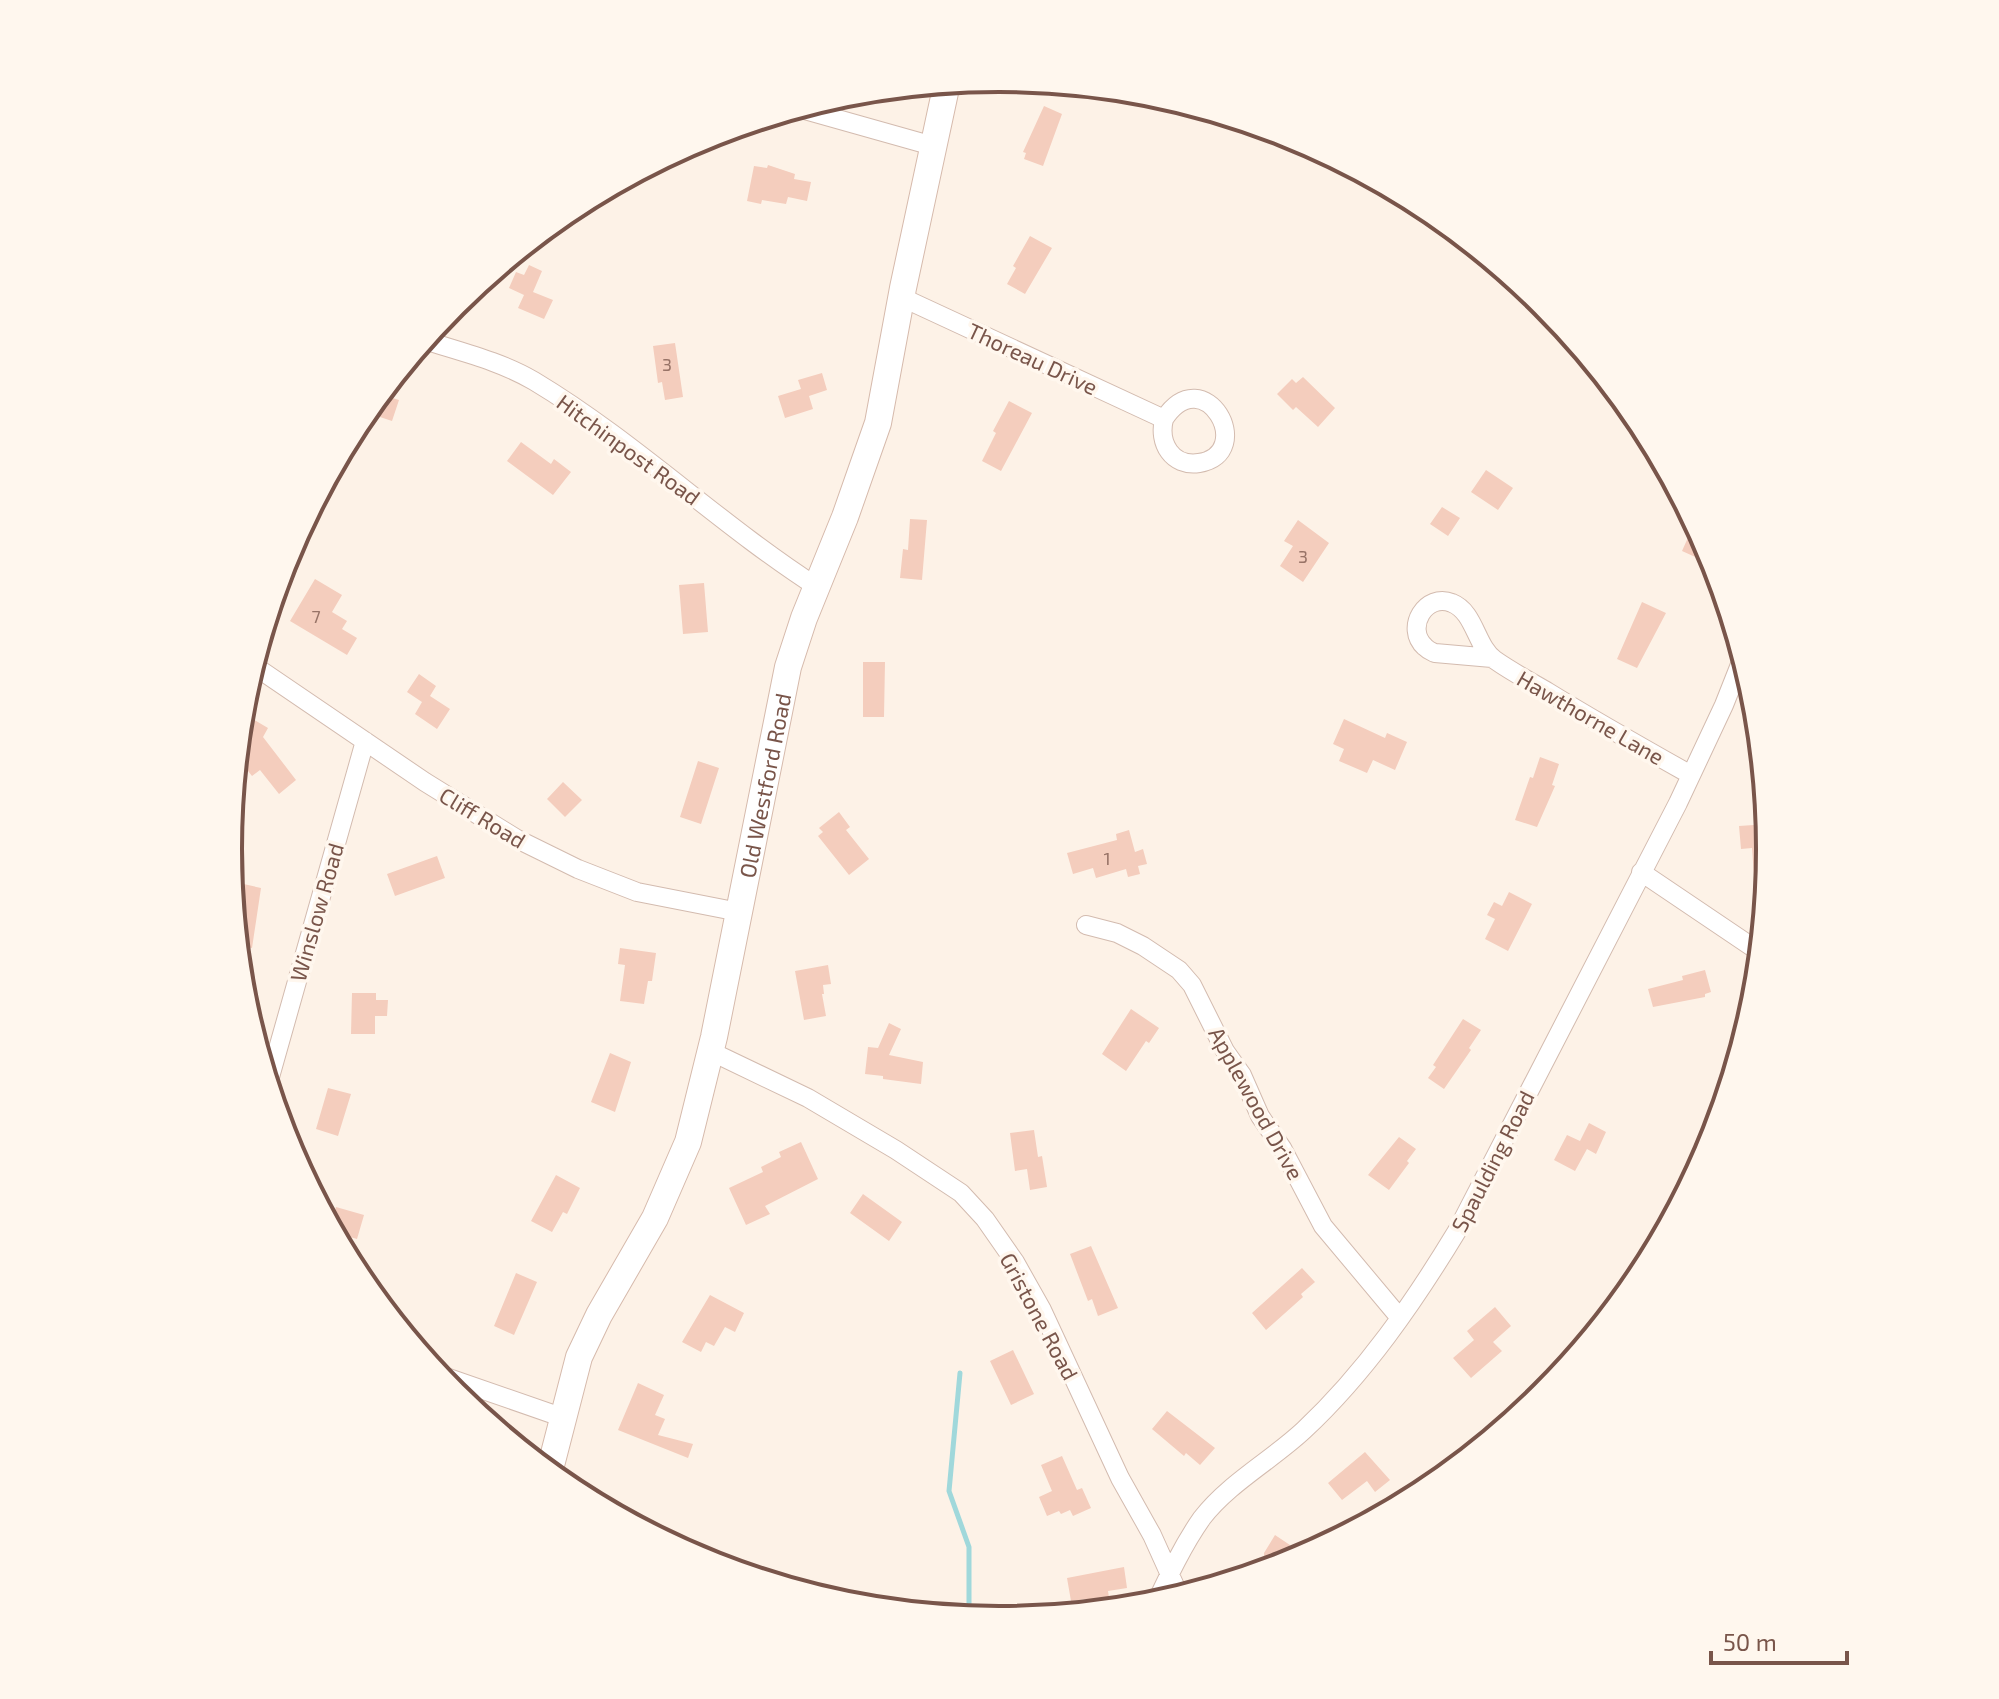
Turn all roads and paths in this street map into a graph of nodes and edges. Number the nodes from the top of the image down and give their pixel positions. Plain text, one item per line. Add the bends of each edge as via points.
1 (944, 94) edge
2 (820, 114) edge
3 (933, 146) junction
4 (901, 297) junction
5 (436, 344) edge
6 (1164, 419) dead end
7 (817, 587) junction
8 (1492, 658) dead end
9 (264, 672) edge
10 (1736, 675) edge
11 (365, 741) junction
12 (1691, 775) junction
13 (1641, 872) junction
14 (739, 912) junction
15 (1086, 925) dead end
16 (1751, 946) edge
17 (710, 1051) junction
18 (274, 1065) edge
19 (1400, 1318) junction
20 (462, 1383) edge
21 (564, 1418) junction
22 (552, 1460) edge
23 (1169, 1576) junction
24 (1174, 1586) edge
25 (1163, 1588) edge

1 - 3 main road, Old Westford Road
2 - 3 street
3 - 4 main road, Old Westford Road
4 - 6 street, Thoreau Drive
4 - 7 main road, Old Westford Road via 878,423
5 - 7 street, Hitchinpost Road via 532,380
7 - 14 main road, Old Westford Road via 788,667
8 - 12 street, Hawthorne Lane
9 - 11 street, Cliff Road
10 - 12 street, Spaulding Road
11 - 14 street, Cliff Road via 517,839 578,869 637,892
11 - 18 street, Winslow Road
12 - 13 street, Spaulding Road
13 - 16 street
13 - 19 street, Spaulding Road via 1457,1231
14 - 17 main road, Old Westford Road
15 - 19 street, Applewood Drive via 1143,946 1192,985 1323,1226
17 - 21 main road, Old Westford Road via 688,1142 655,1218 579,1357
17 - 23 street, Gristone Road via 808,1098 896,1150 961,1193 985,1219 1042,1310
19 - 23 street, Spaulding Road via 1304,1430 1204,1516
20 - 21 street
21 - 22 main road, Old Westford Road
23 - 24 street, Gristone Road
23 - 25 street, Spaulding Road

